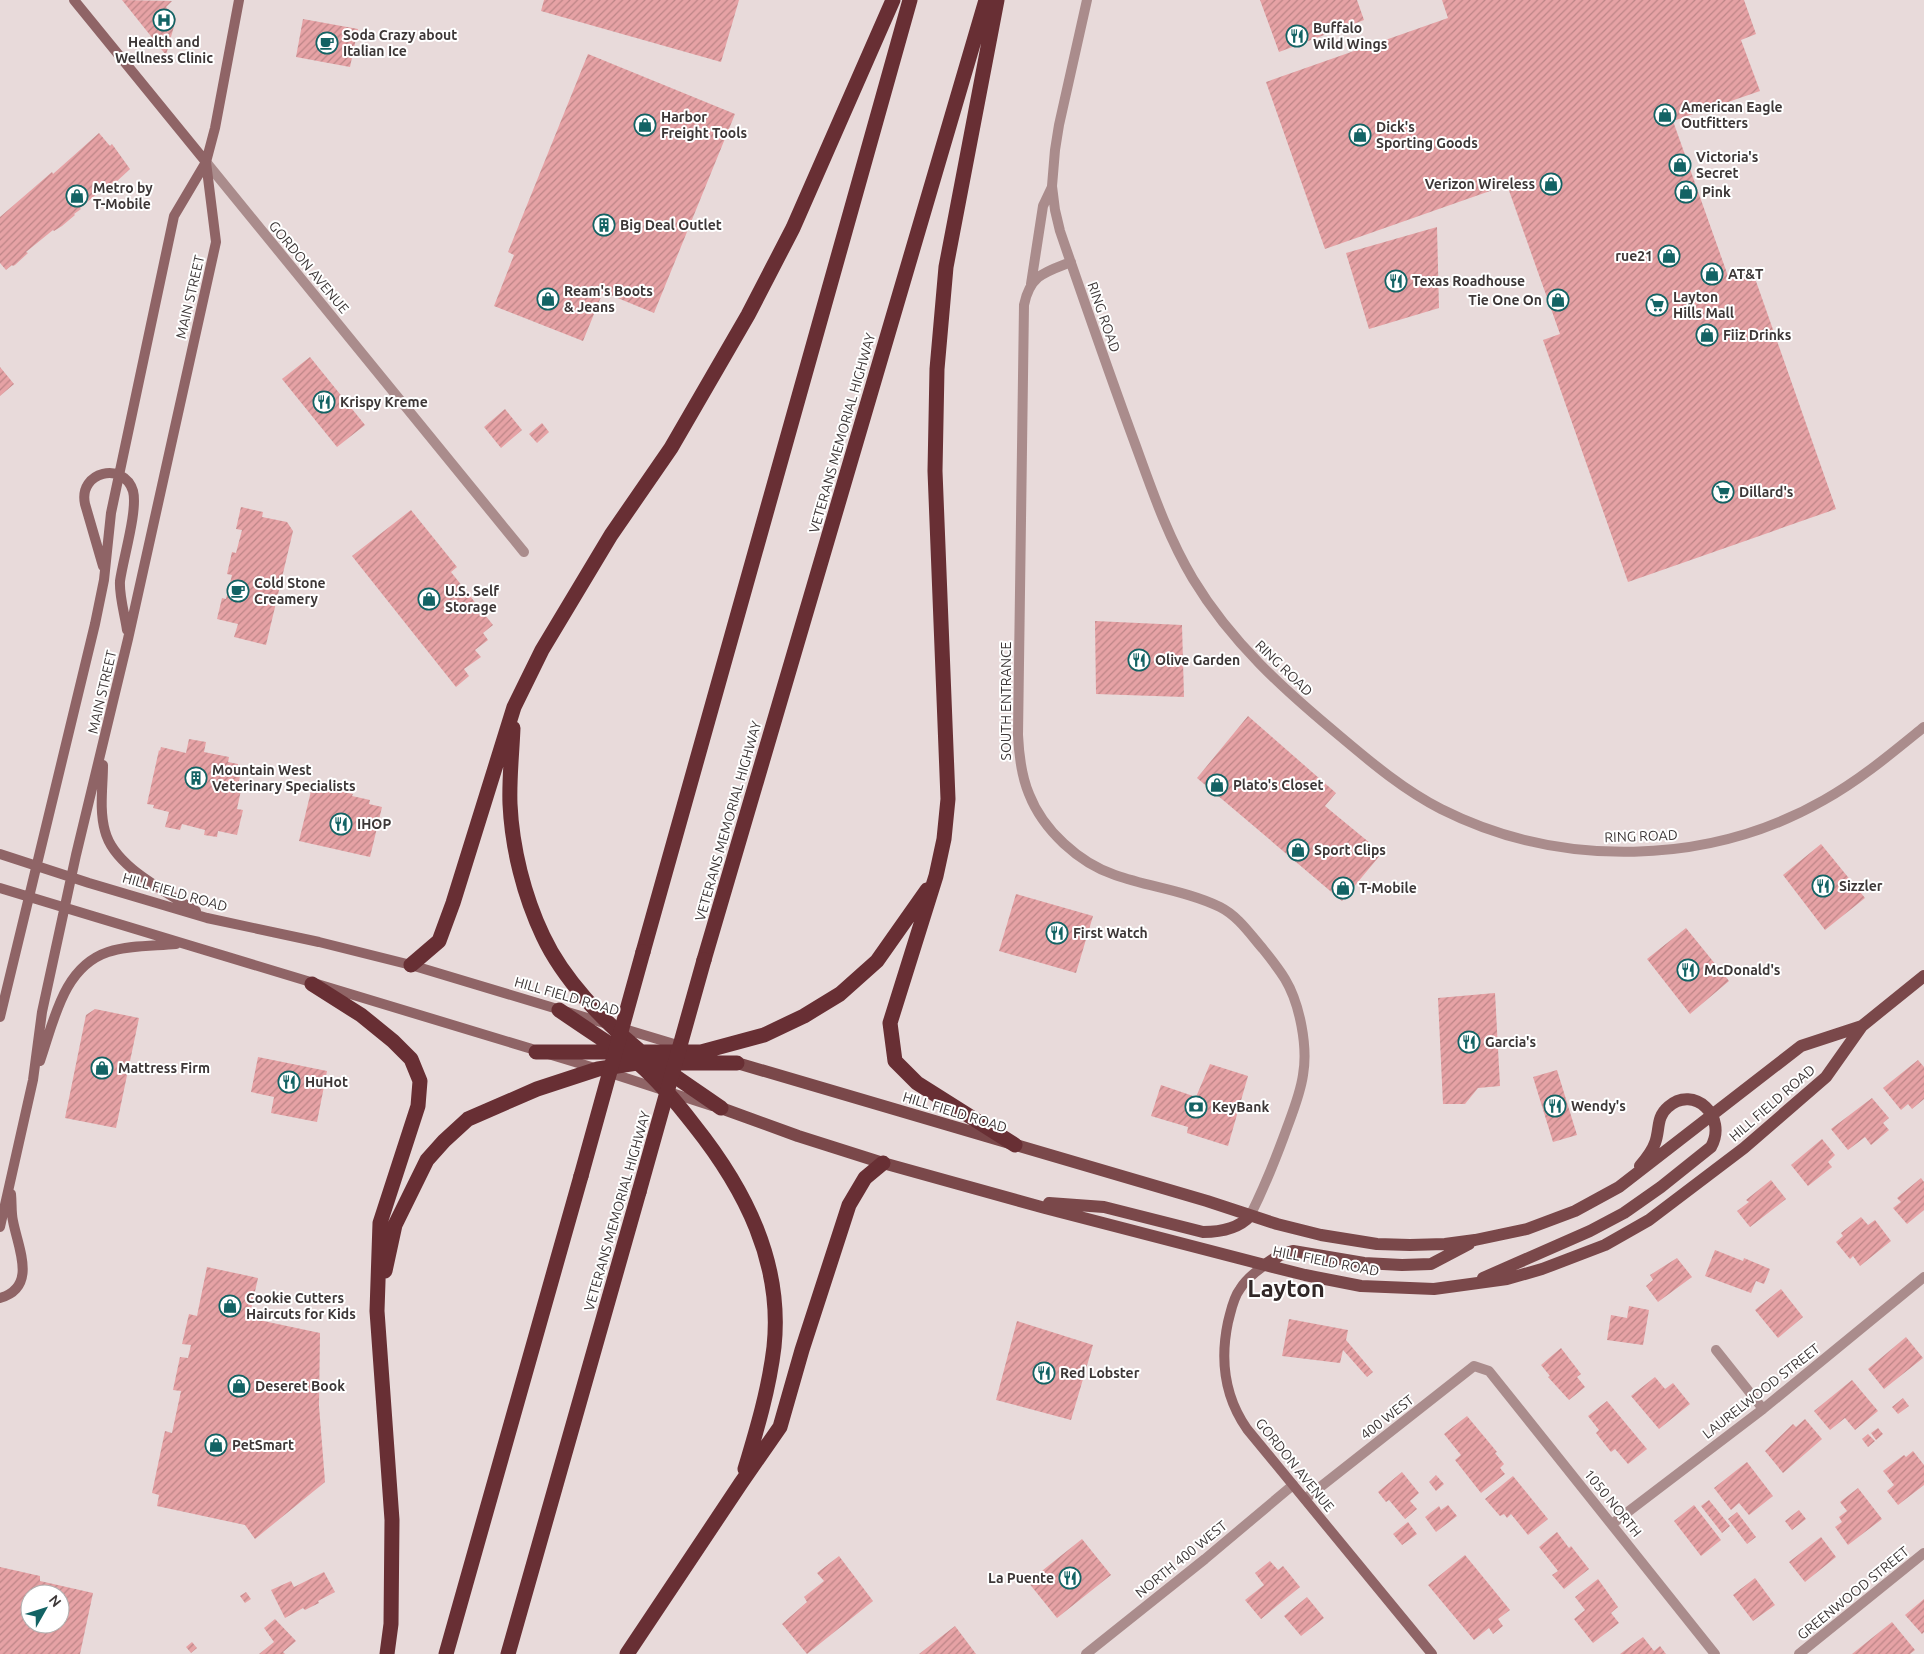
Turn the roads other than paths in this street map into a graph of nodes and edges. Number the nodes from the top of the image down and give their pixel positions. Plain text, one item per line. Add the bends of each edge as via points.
1 (74, 0) edge
2 (239, 0) edge
3 (893, 0) edge
4 (910, 0) edge
5 (986, 0) edge
6 (997, 0) edge
7 (1087, 0) edge
8 (206, 162) junction
9 (1052, 186) junction
10 (1070, 262) junction
11 (1031, 284) junction
12 (118, 475) junction
13 (524, 552) dead end
14 (104, 580) junction
15 (128, 639) junction
16 (514, 707) junction
17 (1924, 727) edge
18 (102, 749) junction
19 (0, 854) edge
20 (36, 866) junction
21 (936, 876) junction
22 (71, 877) junction
23 (0, 888) edge
24 (28, 897) junction
25 (65, 909) junction
26 (207, 918) junction
27 (182, 943) junction
28 (411, 965) junction
29 (1924, 976) edge
30 (312, 984) junction
31 (559, 1010) junction
32 (0, 1018) edge
33 (609, 1024) junction
34 (1862, 1026) junction
35 (619, 1051) junction
36 (536, 1052) junction
37 (701, 1052) junction
38 (639, 1057) junction
39 (737, 1063) junction
40 (658, 1064) junction
41 (598, 1070) junction
42 (32, 1080) junction
43 (669, 1093) junction
44 (721, 1108) junction
45 (1712, 1114) junction
46 (1015, 1145) junction
47 (884, 1163) junction
48 (11, 1178) junction
49 (1630, 1179) junction
50 (1022, 1202) junction
51 (1250, 1216) junction
52 (0, 1227) edge
53 (1475, 1240) junction
54 (1262, 1267) junction
55 (1924, 1277) edge
56 (1470, 1285) junction
57 (0, 1298) edge
58 (377, 1311) junction
59 (1716, 1350) dead end
60 (1489, 1371) joint
61 (1763, 1409) junction
62 (741, 1482) junction
63 (1293, 1485) junction
64 (1304, 1499) junction
65 (1612, 1524) junction
66 (1924, 1553) edge
67 (387, 1654) edge
68 (446, 1654) edge
69 (508, 1654) edge
70 (627, 1654) edge
71 (1086, 1654) edge
72 (1432, 1654) edge
73 (1715, 1654) edge
74 (1799, 1654) edge

1 - 8 main road, GORDON AVENUE
2 - 8 main road, MAIN STREET
3 - 16 highway via 793,228 748,315 670,448 611,535 542,650
4 - 68 highway, bridge
5 - 69 highway, VETERANS MEMORIAL HIGHWAY, bridge via 704,960
6 - 21 highway via 946,267 937,369 935,471 948,799
7 - 9 street, RING ROAD via 1058,125
8 - 12 main road, MAIN STREET via 174,216
8 - 13 street, GORDON AVENUE
8 - 15 main road, MAIN STREET via 216,242
9 - 10 street, RING ROAD
9 - 11 street, SOUTH ENTRANCE via 1043,206
10 - 11 street via 1044,272
10 - 17 street, RING ROAD via 1163,520 1186,567 1215,613 1250,656 1315,717 1388,776 1441,809 1511,836 1557,846 1624,852 1693,847 1763,828 1816,805 1866,774
11 - 51 street, SOUTH ENTRANCE via 1023,317 1018,735 1021,769 1040,815 1078,855 1108,872 1225,910 1249,933 1289,987 1303,1039 1303,1075 1274,1162
12 - 14 main road, MAIN STREET
12 - 14 main road via 98,475 89,482 84,493
12 - 15 main road via 129,484 134,497 120,583
14 - 20 main road, MAIN STREET
15 - 18 main road, MAIN STREET
16 - 28 highway via 439,941
16 - 33 highway via 510,804 515,849 526,893 543,937 570,979
18 - 22 main road, MAIN STREET
18 - 26 main road via 103,824 111,847 133,870
19 - 20 main road, HILL FIELD ROAD
20 - 22 main road, HILL FIELD ROAD
20 - 24 main road, MAIN STREET
21 - 37 highway via 877,962 840,994 764,1035
21 - 46 highway via 890,1023 895,1061 917,1083
22 - 25 main road, MAIN STREET
22 - 26 main road, HILL FIELD ROAD
23 - 24 main road, HILL FIELD ROAD
24 - 25 main road, HILL FIELD ROAD
24 - 32 main road, MAIN STREET
25 - 27 main road, HILL FIELD ROAD
25 - 42 main road, MAIN STREET via 42,1012
26 - 28 main road, HILL FIELD ROAD
27 - 30 main road, HILL FIELD ROAD
27 - 42 main road via 110,951 83,966 73,976 65,992
28 - 31 main road, HILL FIELD ROAD
29 - 34 main road
30 - 36 main road, HILL FIELD ROAD
30 - 58 highway via 361,1014 393,1041 410,1059 420,1080 418,1106 380,1223
31 - 33 main road, HILL FIELD ROAD
31 - 35 highway
33 - 37 main road, HILL FIELD ROAD
33 - 38 highway
34 - 45 main road, HILL FIELD ROAD via 1801,1046
34 - 56 main road, HILL FIELD ROAD via 1826,1077 1744,1148 1656,1215 1605,1245 1566,1261 1515,1277
35 - 36 highway
35 - 38 highway
36 - 41 main road, HILL FIELD ROAD
37 - 38 highway
37 - 39 main road, HILL FIELD ROAD
38 - 40 highway
38 - 41 highway
38 - 43 highway
39 - 40 highway
39 - 46 main road, HILL FIELD ROAD
40 - 44 highway
41 - 43 main road, HILL FIELD ROAD
41 - 58 highway via 503,1102 468,1119 444,1141 427,1160 395,1225
42 - 48 main road, MAIN STREET
43 - 44 main road, HILL FIELD ROAD
43 - 62 highway via 740,1191 758,1231 770,1272 774,1348 763,1408
44 - 47 main road, HILL FIELD ROAD
45 - 49 main road, HILL FIELD ROAD
45 - 49 main road via 1706,1106 1694,1100 1672,1104 1660,1119 1650,1153
45 - 56 main road via 1717,1129 1711,1147 1650,1195 1590,1231
46 - 51 main road, HILL FIELD ROAD
47 - 50 main road, HILL FIELD ROAD
47 - 62 highway via 865,1178 848,1205 780,1427
48 - 52 main road, MAIN STREET
48 - 57 main road via 12,1214 24,1271 18,1288
49 - 53 main road, HILL FIELD ROAD via 1598,1199 1559,1217 1527,1229
50 - 51 main road via 1104,1207 1203,1232 1232,1228
50 - 54 main road, HILL FIELD ROAD
51 - 53 main road, HILL FIELD ROAD via 1377,1244 1445,1244
53 - 54 main road via 1431,1264 1364,1264 1291,1251
54 - 56 main road, HILL FIELD ROAD via 1377,1287 1434,1289
54 - 63 main road, GORDON AVENUE via 1239,1290 1232,1306 1225,1341 1224,1375 1232,1403 1243,1423
55 - 61 street, LAURELWOOD STREET
58 - 67 highway via 392,1520 391,1624
59 - 61 street
60 - 64 street, 400 WEST via 1474,1366
60 - 65 street, 1050 NORTH
61 - 65 street, LAURELWOOD STREET
62 - 70 highway
63 - 64 main road, GORDON AVENUE
63 - 71 street, NORTH 400 WEST
64 - 72 main road, GORDON AVENUE
65 - 73 street, 1050 NORTH
66 - 74 street, GREENWOOD STREET

